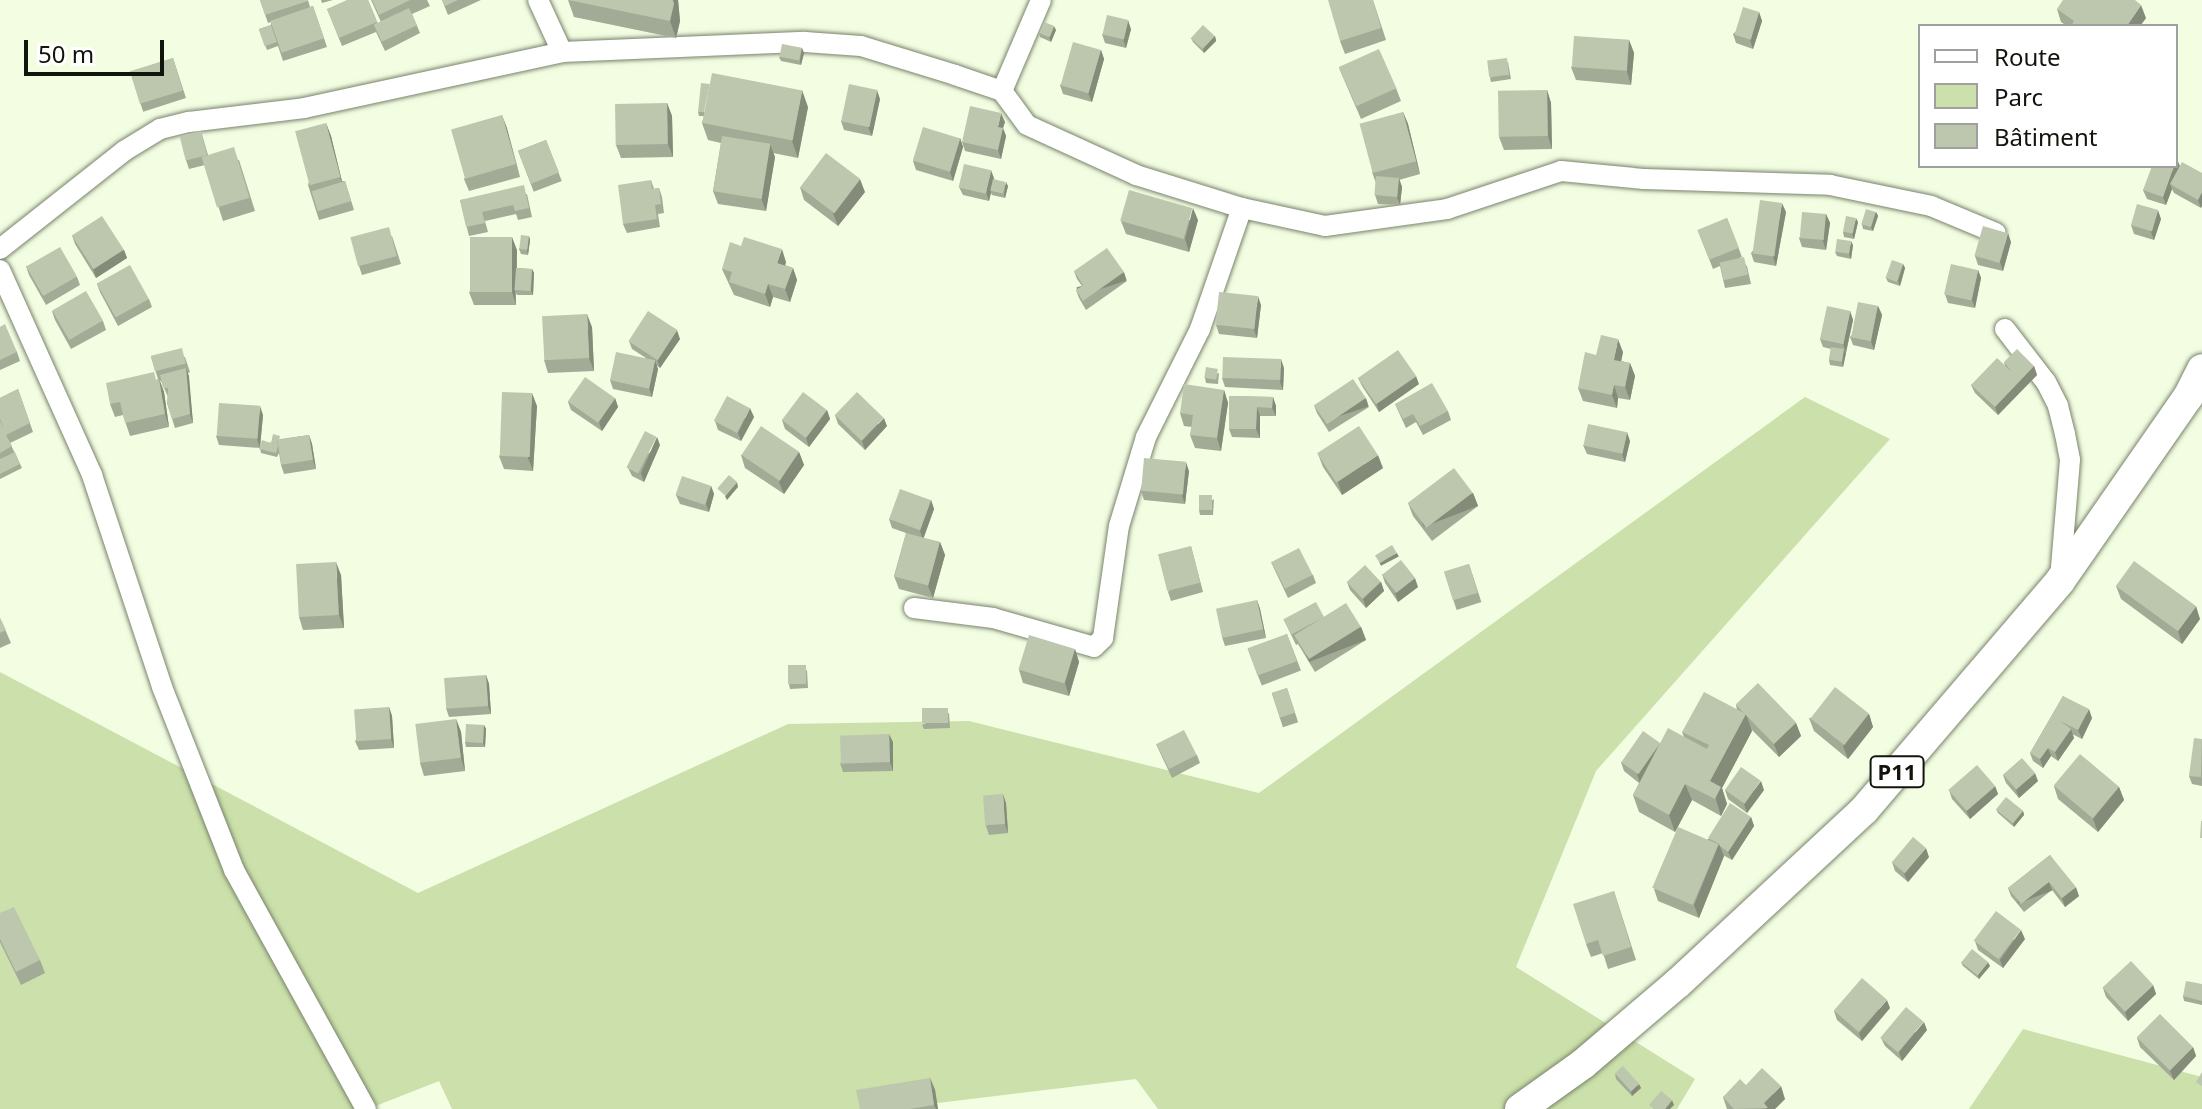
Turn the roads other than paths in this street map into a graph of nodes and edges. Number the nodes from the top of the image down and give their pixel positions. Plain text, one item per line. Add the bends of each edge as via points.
1 (538, 0) edge
2 (1041, 0) edge
3 (562, 52) junction
4 (1002, 91) junction
5 (1242, 208) junction
6 (1996, 233) edge
7 (0, 249) edge
8 (0, 270) edge
9 (2005, 329) dead end
10 (2202, 369) edge
11 (2195, 398) edge
12 (2060, 581) junction
13 (914, 608) dead end
14 (366, 1109) edge
15 (1520, 1109) edge

1 - 3 street
2 - 4 street
3 - 4 street via 805,42 861,46
3 - 7 street via 304,108 160,129
4 - 5 street via 1027,125 1136,175
5 - 6 street via 1325,226 1447,209 1561,171 1830,185 1931,206
5 - 13 street via 1194,344 1146,437 1119,526 1103,638 1094,647 993,618
8 - 14 street via 92,475 162,687 234,870
9 - 12 street via 2046,382 2065,434 2070,460
10 - 11 main road, P11
11 - 12 main road, P11
12 - 15 main road, P11 via 1864,810 1678,983 1583,1064

